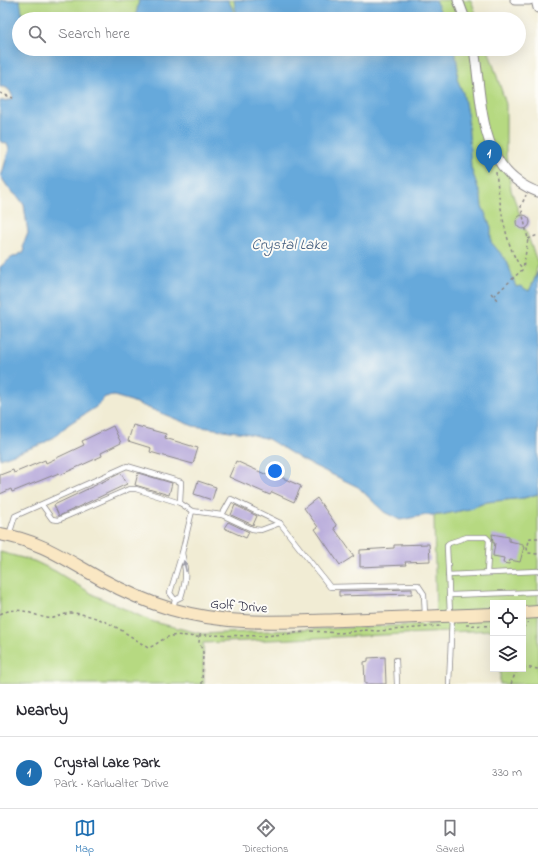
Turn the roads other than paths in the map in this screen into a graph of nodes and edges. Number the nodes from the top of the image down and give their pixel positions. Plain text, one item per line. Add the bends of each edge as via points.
1 (458, 0) edge
2 (515, 0) edge
3 (530, 0) edge
4 (536, 0) edge
5 (538, 8) edge
6 (462, 12) edge
7 (475, 56) edge
8 (538, 192) edge
9 (180, 503) junction
10 (42, 505) junction
11 (192, 511) junction
12 (222, 515) junction
13 (280, 523) junction
14 (4, 535) edge
15 (182, 553) junction
16 (538, 571) edge
17 (487, 573) junction
18 (448, 575) junction
19 (538, 592) edge
20 (450, 595) junction
21 (173, 605) junction
22 (538, 612) edge
23 (526, 613) edge
24 (490, 614) edge
25 (425, 617) junction
26 (449, 619) junction
27 (396, 660) dead end
28 (397, 684) edge
29 (449, 684) edge

1 - 6 street
2 - 3 street
4 - 5 street
7 - 8 street via 485,127 495,156 508,174
9 - 10 lane via 129,489 58,520 52,519
9 - 10 lane via 182,482 127,466
9 - 11 lane
10 - 14 lane via 15,516
11 - 12 lane
11 - 15 lane
12 - 13 lane via 252,529 262,530
12 - 13 lane via 231,499
13 - 25 lane via 330,587 418,585 424,594
14 - 21 street, Golf Drive via 46,547 121,589
15 - 21 lane via 170,593
21 -> 15 lane via 181,597 186,579
16 - 17 lane
17 - 18 lane
17 - 18 lane via 488,540 484,537 467,537 447,546
18 - 20 lane
19 - 20 lane
20 - 26 lane
21 - 25 street, Golf Drive via 216,620 254,623
22 - 23 street
24 - 26 street, Golf Drive
25 - 26 street, Golf Drive
26 - 29 lane
27 - 28 lane

